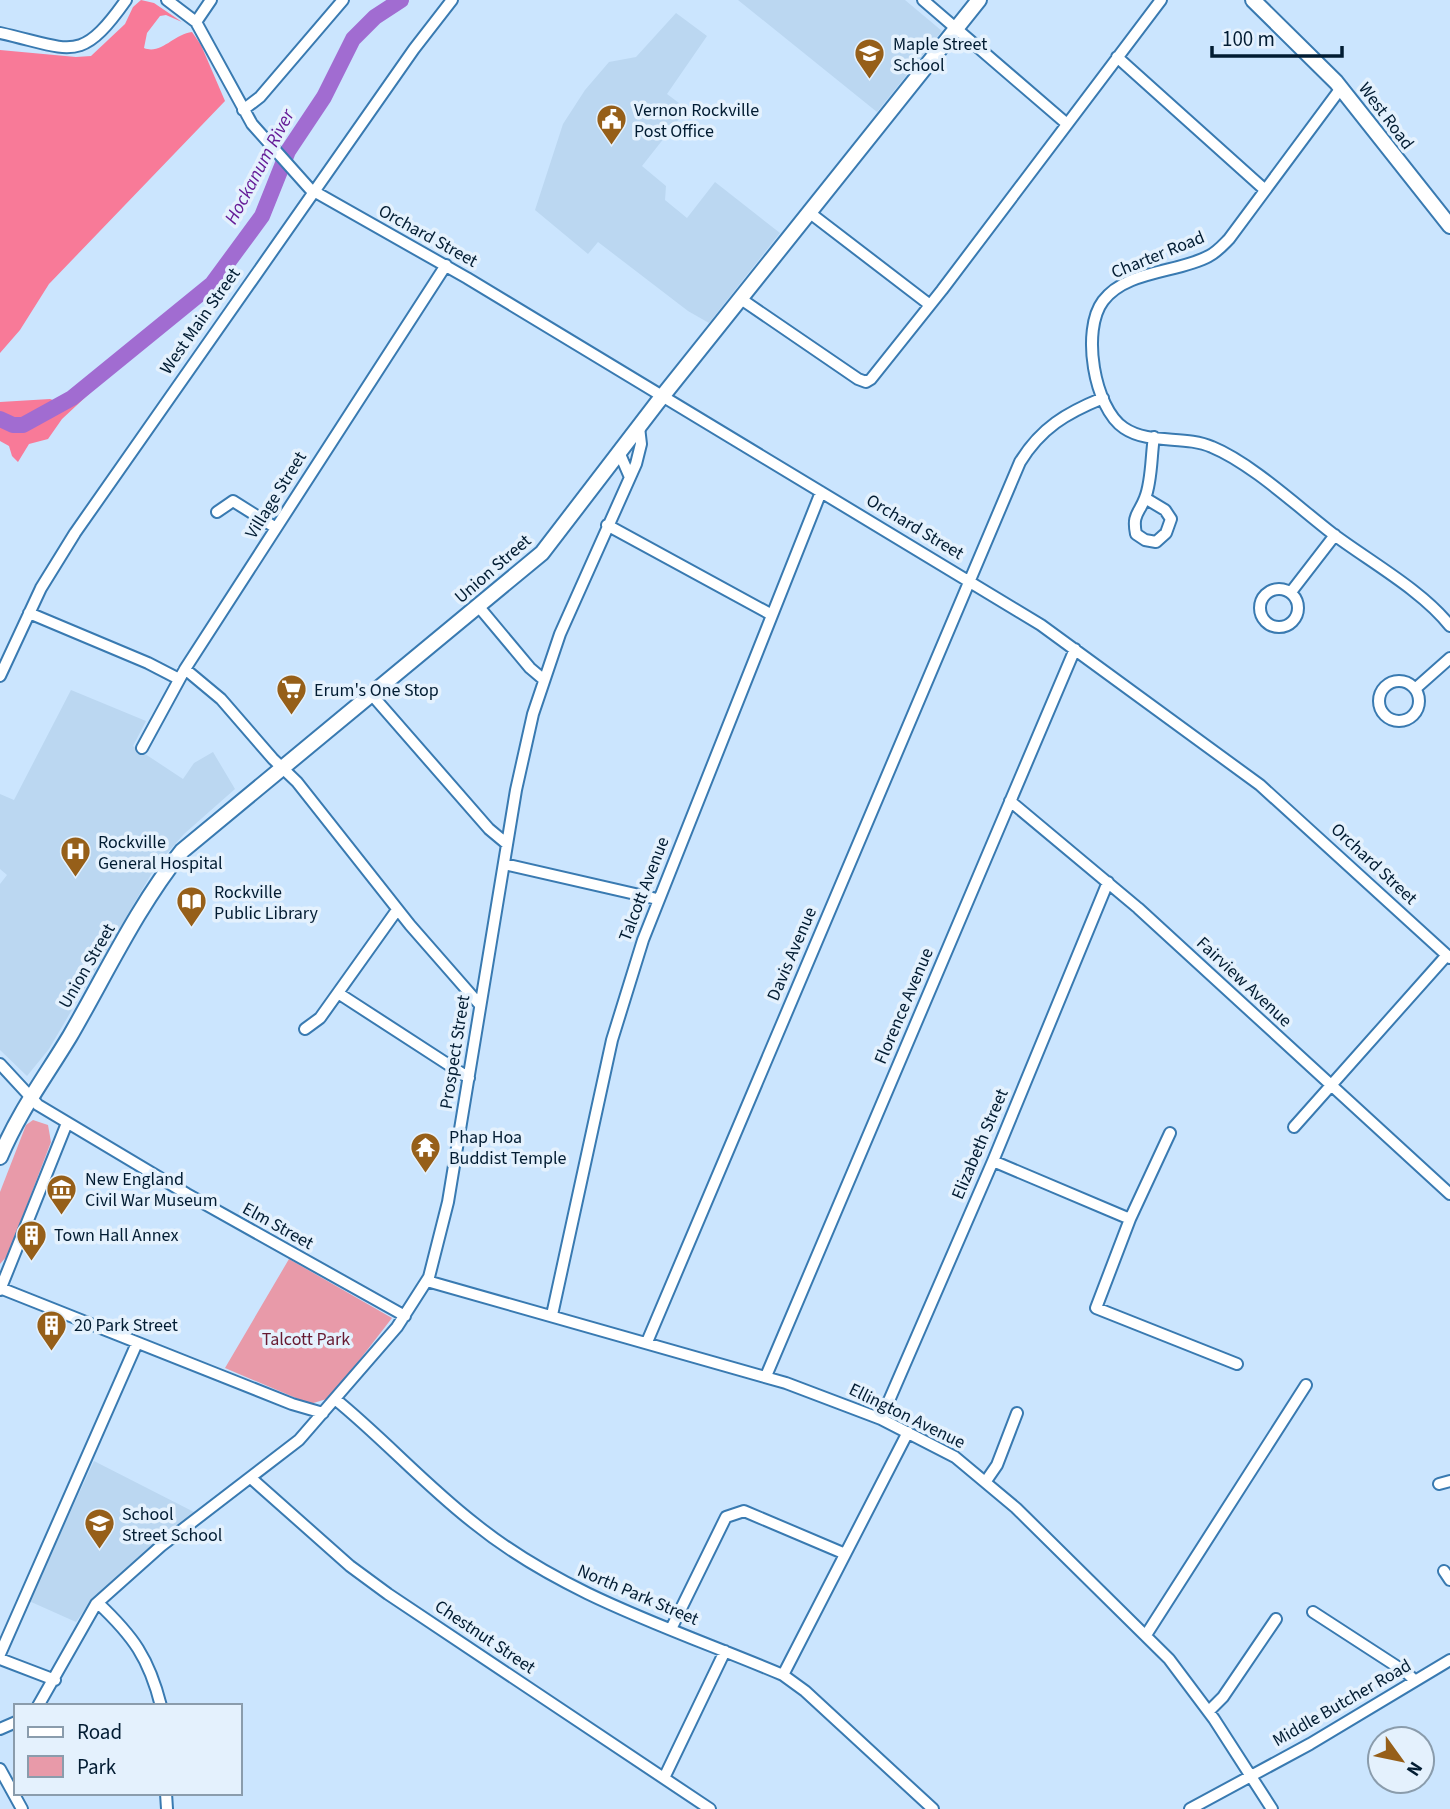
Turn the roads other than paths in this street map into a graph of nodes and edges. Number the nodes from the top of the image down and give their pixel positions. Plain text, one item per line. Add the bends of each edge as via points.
1 (127, 0) edge
2 (167, 0) edge
3 (211, 0) edge
4 (343, 0) edge
5 (452, 0) edge
6 (923, 0) edge
7 (979, 0) edge
8 (1161, 0) edge
9 (1255, 2) edge
10 (196, 22) junction
11 (956, 29) junction
12 (0, 33) edge
13 (1117, 57) junction
14 (1341, 88) junction
15 (243, 110) junction
16 (1067, 124) junction
17 (1264, 189) junction
18 (315, 192) junction
19 (810, 213) junction
20 (1450, 226) edge
21 (446, 265) junction
22 (741, 299) junction
23 (930, 305) junction
24 (663, 397) junction
25 (1103, 398) junction
26 (639, 427) junction
27 (1154, 437) junction
28 (619, 452) junction
29 (629, 475) junction
30 (821, 492) junction
31 (1145, 498) dead end
32 (216, 512) dead end
33 (607, 526) junction
34 (276, 528) junction
35 (1335, 535) junction
36 (968, 580) junction
37 (1291, 592) dead end
38 (479, 607) junction
39 (29, 613) junction
40 (772, 615) junction
41 (1448, 620) edge
42 (1075, 649) junction
43 (1450, 658) edge
44 (185, 669) junction
45 (0, 676) edge
46 (543, 679) junction
47 (179, 680) junction
48 (1415, 689) dead end
49 (372, 695) junction
50 (142, 748) dead end
51 (282, 768) junction
52 (1010, 801) junction
53 (507, 844) junction
54 (504, 864) junction
55 (1108, 882) junction
56 (657, 899) junction
57 (397, 910) junction
58 (1448, 957) edge
59 (338, 993) junction
60 (480, 1005) junction
61 (306, 1028) dead end
62 (0, 1064) edge
63 (469, 1078) junction
64 (1332, 1086) junction
65 (29, 1098) junction
66 (67, 1123) junction
67 (1294, 1127) dead end
68 (1170, 1133) dead end
69 (0, 1157) edge
70 (993, 1161) junction
71 (1450, 1194) edge
72 (1130, 1219) junction
73 (427, 1281) junction
74 (0, 1289) edge
75 (552, 1315) junction
76 (405, 1316) junction
77 (647, 1342) junction
78 (137, 1343) junction
79 (1237, 1364) dead end
80 (766, 1376) junction
81 (1306, 1385) dead end
82 (335, 1399) junction
83 (323, 1413) junction
84 (1017, 1413) dead end
85 (881, 1419) junction
86 (908, 1432) junction
87 (252, 1479) junction
88 (986, 1481) junction
89 (843, 1553) junction
90 (98, 1603) junction
91 (1313, 1612) dead end
92 (1276, 1619) dead end
93 (671, 1629) junction
94 (1146, 1635) junction
95 (725, 1651) junction
96 (0, 1656) edge
97 (1450, 1660) edge
98 (783, 1675) junction
99 (55, 1680) junction
100 (1415, 1681) junction
101 (39, 1704) edge
102 (160, 1704) edge
103 (1209, 1711) junction
104 (0, 1769) edge
105 (1251, 1775) junction
106 (664, 1777) junction
107 (14, 1794) edge
108 (710, 1809) edge
109 (933, 1809) edge
110 (1190, 1809) edge
111 (1272, 1809) edge

1 - 12 street via 101,35 84,46
2 - 10 street
3 - 10 street
4 - 15 street via 260,97
5 - 18 street, West Main Street
6 - 11 street
7 - 11 main road, Union Street
8 - 13 street
9 - 14 main road, West Road
10 - 15 street, Orchard Street
11 - 16 street
11 - 19 main road, Union Street
13 - 16 street
13 - 17 street
14 - 17 street, Charter Road
14 - 20 main road, West Road
15 - 18 street, Orchard Street via 293,173
16 - 23 street
17 - 25 street, Charter Road via 1229,239 1208,257 1139,278 1103,300 1091,329 1090,346
18 - 21 street, Orchard Street
18 - 39 street, West Main Street via 104,489
19 - 22 main road, Union Street
19 - 23 street
21 - 24 street, Orchard Street
21 - 34 street, Village Street
22 - 23 street via 866,382
22 - 24 main road, Union Street
24 - 26 main road, Union Street
24 - 30 street, Orchard Street
25 - 27 street, Charter Road via 1124,428
25 - 36 street, Davis Avenue via 1057,419 1029,447
26 - 28 main road, Union Street
26 - 29 street, Prospect Street via 640,452
27 - 31 street
27 - 35 street, Charter Road via 1212,447
28 - 29 street
28 - 38 main road, Union Street via 542,553
29 - 33 street, Prospect Street
30 - 36 street, Orchard Street
30 - 40 street, Talcott Avenue
32 - 34 street via 233,501
33 - 40 street
33 - 46 street, Prospect Street
34 - 44 street, Village Street
35 - 37 street
35 - 41 street, Charter Road
36 - 42 street, Orchard Street
36 - 77 street, Davis Avenue
38 - 46 street
38 - 49 main road, Union Street
39 - 45 street, West Main Street
39 - 47 street
40 - 56 street, Talcott Avenue
42 - 52 street, Florence Avenue
42 - 58 street, Orchard Street via 1270,793
43 - 48 street
44 - 47 street, Village Street
44 - 51 street via 221,699
46 - 53 street, Prospect Street
47 - 50 street, Village Street
49 - 51 main road, Union Street
49 - 53 street
51 - 57 street
51 - 65 main road, Union Street via 173,862
52 - 55 street, Fairview Avenue
52 - 80 street, Florence Avenue
53 - 54 street, Prospect Street
54 - 56 street
54 - 60 street, Prospect Street
55 - 64 street, Fairview Avenue
55 - 70 street, Elizabeth Street
56 - 75 street, Talcott Avenue via 612,1040
57 - 59 street
57 - 60 street
58 - 64 street
59 - 61 street
59 - 63 street
60 - 63 street, Prospect Street
62 - 65 street
63 - 73 street, Prospect Street via 443,1227
64 - 67 street
64 - 71 street, Fairview Avenue
65 - 66 street, Elm Street
65 - 69 main road
66 - 74 street
66 - 76 street, Elm Street
68 - 72 street
70 - 72 street
70 - 85 street, Elizabeth Street
72 - 79 street via 1096,1308
73 - 75 street, Ellington Avenue
73 - 76 street, Prospect Street
74 - 78 street
75 - 77 street, Ellington Avenue
76 - 82 street, Prospect Street
77 - 80 street, Ellington Avenue
78 - 83 street
78 - 96 street
80 - 85 street, Ellington Avenue
81 - 94 street
82 - 83 street, Prospect Street
82 - 93 street, North Park Street via 475,1524 515,1552 599,1600
83 - 87 street, Prospect Street
84 - 88 street via 998,1465
85 - 86 street, Ellington Avenue
86 - 88 street, Ellington Avenue via 955,1457
86 - 89 street
87 - 90 street, Prospect Street via 161,1546
87 - 106 street, Chestnut Street via 359,1573
88 - 94 street, Ellington Avenue
89 - 93 street via 744,1511 734,1512 726,1517
89 - 98 street
90 - 99 street, Prospect Street
90 - 102 street via 139,1646
91 - 100 street
92 - 103 street
93 - 95 street, North Park Street
94 - 103 street, Ellington Avenue
95 - 98 street, North Park Street
95 - 106 street
96 - 99 street
97 - 100 street, Middle Butcher Road
98 - 109 street, North Park Street
99 - 101 street, Prospect Street
100 - 105 street, Middle Butcher Road
103 - 105 street, Ellington Avenue
104 - 107 street
105 - 110 street, Middle Butcher Road
105 - 111 street, Ellington Avenue
106 - 108 street, Chestnut Street

